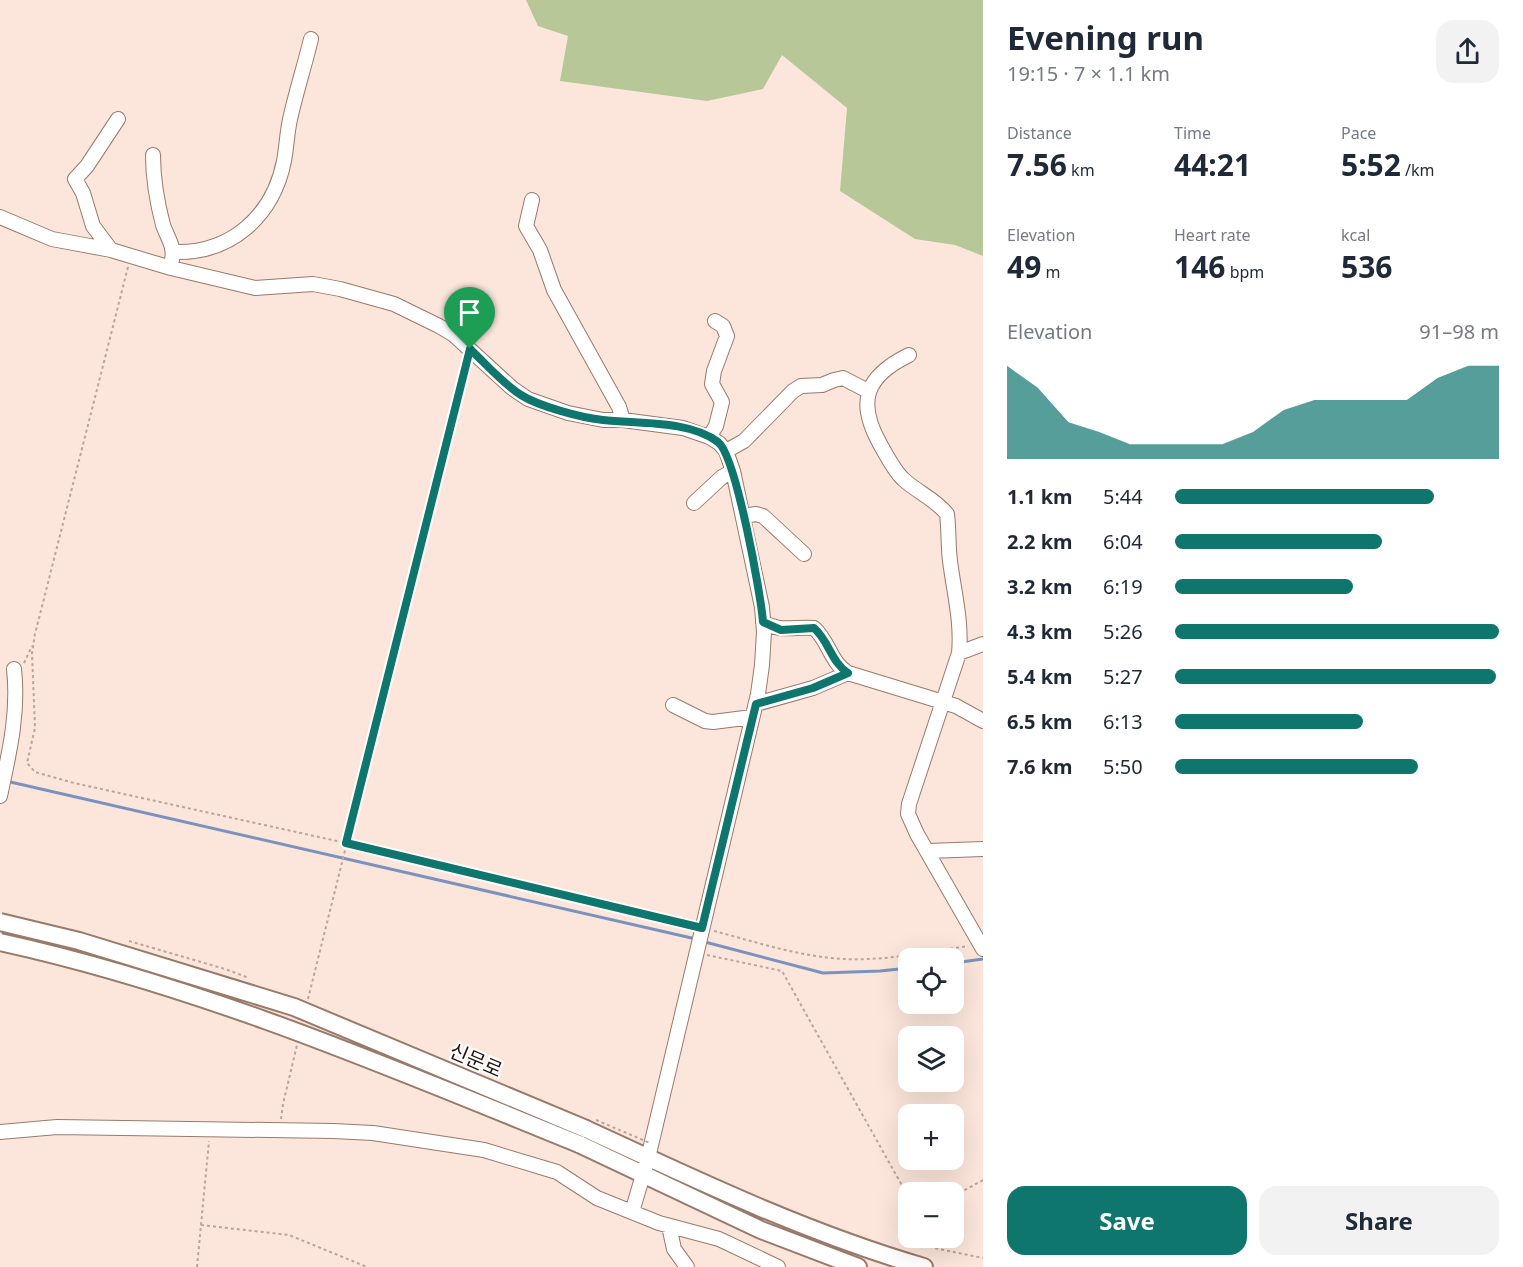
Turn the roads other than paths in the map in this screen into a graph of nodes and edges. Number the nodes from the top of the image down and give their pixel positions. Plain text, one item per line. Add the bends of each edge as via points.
1 (311, 39) dead end
2 (118, 119) dead end
3 (153, 155) dead end
4 (532, 200) dead end
5 (0, 217) edge
6 (111, 250) junction
7 (174, 252) junction
8 (171, 268) junction
9 (715, 321) dead end
10 (909, 355) dead end
11 (868, 391) junction
12 (623, 420) junction
13 (709, 437) junction
14 (726, 451) junction
15 (733, 471) junction
16 (694, 503) dead end
17 (743, 516) junction
18 (804, 554) dead end
19 (763, 622) junction
20 (983, 644) edge
21 (958, 653) junction
22 (848, 673) junction
23 (15, 674) road end
24 (943, 702) junction
25 (673, 705) dead end
26 (754, 711) junction
27 (983, 721) edge
28 (0, 796) edge
29 (983, 849) edge
30 (928, 851) junction
31 (0, 922) edge
32 (0, 942) edge
33 (982, 947) edge
34 (0, 1132) edge
35 (582, 1136) junction
36 (648, 1158) junction
37 (642, 1174) junction
38 (632, 1212) junction
39 (669, 1226) junction
40 (687, 1267) edge
41 (778, 1267) edge
42 (858, 1267) edge
43 (924, 1267) edge

1 - 7 street via 281,174 264,209 244,231 210,249
2 - 6 street via 75,179 84,193 93,226
3 - 7 street via 156,193
4 - 12 street via 526,220 528,231 540,250 554,290
5 - 6 street via 52,238
6 - 8 street
7 - 8 street
8 - 12 street via 255,288 314,284 394,304 454,335 528,399 568,413
9 - 13 street via 723,326 727,336 712,384 722,402
10 - 11 street via 883,371
11 - 14 street via 843,378 801,386 744,441
11 - 21 street via 866,409 870,423 893,468 947,514 949,557 960,624
12 - 13 street via 684,428
13 - 14 street
14 - 15 street
15 - 16 street
15 - 17 street
17 - 18 street via 764,516
17 - 19 street
19 - 22 street via 781,630 814,628 835,661
19 - 26 street via 762,665
20 - 21 street
21 - 24 street
22 - 24 street
22 - 26 street
23 - 28 street via 15,718
24 - 27 street
24 - 30 street via 909,804 911,822
25 - 26 street via 713,722
26 - 36 street
29 - 30 street
30 - 33 street
31 - 35 main road, 신문로, bridge via 79,941 294,1007
32 - 35 main road, 신문로, bridge via 237,1009
34 - 38 street via 57,1127 373,1132 484,1150 557,1172 597,1198
35 - 36 main road, 신문로
35 - 37 main road, 신문로
36 - 37 street
36 - 43 main road, 신문로 via 774,1214
37 - 38 street
37 - 42 main road, 신문로 via 761,1230
38 - 39 street
39 - 40 street via 674,1249
39 - 41 street via 719,1239

